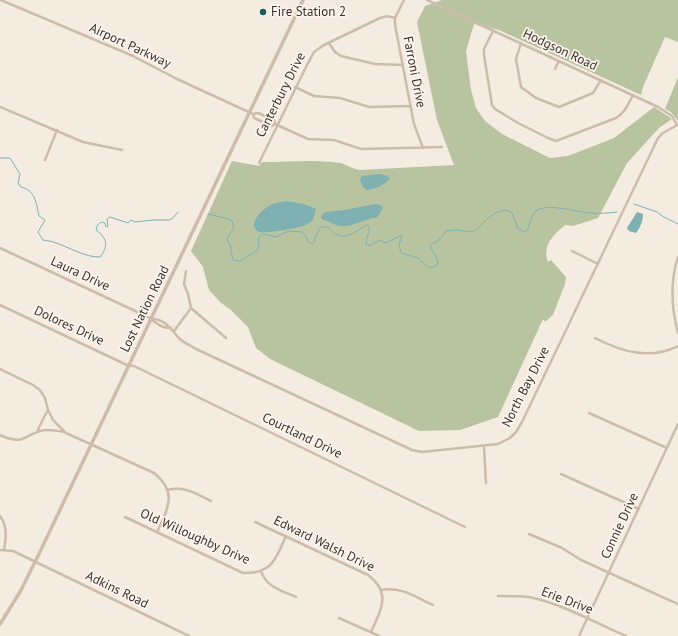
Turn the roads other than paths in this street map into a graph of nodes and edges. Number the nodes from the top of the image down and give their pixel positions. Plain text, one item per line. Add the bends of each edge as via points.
1 (1, 0) edge
2 (303, 0) edge
3 (404, 0) edge
4 (427, 0) edge
5 (395, 18) junction
6 (493, 30) junction
7 (328, 42) junction
8 (521, 44) junction
9 (559, 61) junction
10 (403, 65) junction
11 (555, 69) dead end
12 (600, 80) junction
13 (296, 87) junction
14 (633, 95) junction
15 (410, 106) junction
16 (0, 107) edge
17 (252, 113) junction
18 (276, 125) junction
19 (678, 125) edge
20 (57, 130) junction
21 (442, 147) dead end
22 (423, 148) junction
23 (122, 150) dead end
24 (45, 160) dead end
25 (259, 163) dead end
26 (0, 248) edge
27 (572, 251) dead end
28 (678, 256) edge
29 (677, 262) edge
30 (598, 264) junction
31 (186, 271) dead end
32 (0, 305) edge
33 (192, 308) junction
34 (151, 319) junction
35 (174, 331) junction
36 (678, 333) edge
37 (226, 338) dead end
38 (595, 338) dead end
39 (678, 346) edge
40 (129, 366) junction
41 (0, 369) edge
42 (48, 410) junction
43 (589, 413) dead end
44 (678, 424) edge
45 (38, 432) junction
46 (66, 433) junction
47 (0, 435) edge
48 (91, 444) junction
49 (484, 446) junction
50 (667, 448) junction
51 (561, 474) dead end
52 (486, 483) dead end
53 (167, 490) junction
54 (211, 501) dead end
55 (638, 508) junction
56 (0, 516) edge
57 (124, 517) dead end
58 (256, 522) dead end
59 (465, 527) dead end
60 (157, 532) junction
61 (529, 534) dead end
62 (286, 536) junction
63 (0, 550) edge
64 (4, 550) junction
65 (35, 562) junction
66 (262, 571) junction
67 (609, 573) junction
68 (381, 590) junction
69 (498, 596) dead end
70 (296, 598) dead end
71 (678, 604) edge
72 (433, 605) dead end
73 (339, 618) dead end
74 (587, 619) junction
75 (1, 621) edge
76 (371, 632) junction
77 (189, 636) edge
78 (379, 636) edge
79 (579, 636) edge
80 (626, 636) edge

1 - 17 street, Airport Parkway via 133,56
2 - 17 street, Lost Nation Road
3 - 5 street
4 - 6 street, Hodgson Road
5 - 7 street, Canterbury Drive via 380,18
5 - 10 street, Farroni Drive
6 - 8 street, Hodgson Road
6 - 14 street via 484,49 492,105 499,112 548,138 559,141 616,118 625,110
7 - 10 street via 341,56 375,64
7 - 13 street, Canterbury Drive via 312,54
8 - 9 street, Hodgson Road
8 - 12 street via 516,59 519,85 536,98 559,107 593,93
9 - 11 street
9 - 12 street, Hodgson Road
10 - 15 street, Farroni Drive
12 - 14 street, Hodgson Road
13 - 15 street via 314,96 340,98 369,107
13 - 18 street, Canterbury Drive
14 - 19 street, Hodgson Road via 668,112
15 - 22 street, Farroni Drive
16 - 20 street
17 - 18 street via 274,120
17 - 18 street via 254,118 272,126
17 - 34 street, Lost Nation Road
18 - 22 street via 308,139 334,140 360,149
18 - 25 street, Canterbury Drive
19 - 30 street, North Bay Drive via 658,138
20 - 23 street via 83,142
20 - 24 street
21 - 22 street
26 - 34 street, Laura Drive
27 - 30 street
28 - 29 street
29 - 36 street via 672,282 672,299
30 - 49 street, North Bay Drive via 516,432 498,444
31 - 33 street via 184,284
32 - 40 street, Dolores Drive
33 - 35 street
33 - 37 street
34 - 35 street, North Bay Drive
34 - 40 street, Lost Nation Road
35 - 49 street, North Bay Drive via 180,339 194,348 412,450 422,452
38 - 39 street via 621,350 635,353 661,352
40 - 48 street, Lost Nation Road
40 - 59 street, Courtland Drive via 134,366
41 - 42 street via 40,390
42 - 45 street
42 - 46 street via 53,420
43 - 50 street
44 - 50 street, Connie Drive
45 - 46 street via 47,430
45 - 47 street via 17,441
46 - 48 street
48 - 53 street via 154,473
48 - 65 street, Lost Nation Road
49 - 52 street
50 - 55 street, Connie Drive
51 - 55 street
53 - 54 street via 184,489
53 - 60 street via 169,508
55 - 67 street, Connie Drive
56 - 64 street via 6,534
57 - 60 street, Old Willoughby Drive
58 - 62 street, Edward Walsh Drive
60 - 66 street, Old Willoughby Drive via 243,572
61 - 67 street
62 - 66 street, Old Willoughby Drive via 273,562
62 - 68 street, Edward Walsh Drive via 368,574
63 - 64 street, Adkins Road
64 - 65 street, Adkins Road
65 - 75 street, Lost Nation Road
65 - 77 street, Adkins Road
66 - 70 street via 265,580 272,586
67 - 71 street
67 - 74 street, Connie Drive
68 - 72 street via 403,591
68 - 76 street, Edward Walsh Drive via 382,608
69 - 74 street, Erie Drive via 526,597 544,601
73 - 76 street
74 - 79 street, Connie Drive
74 - 80 street, Erie Drive
76 - 78 street

